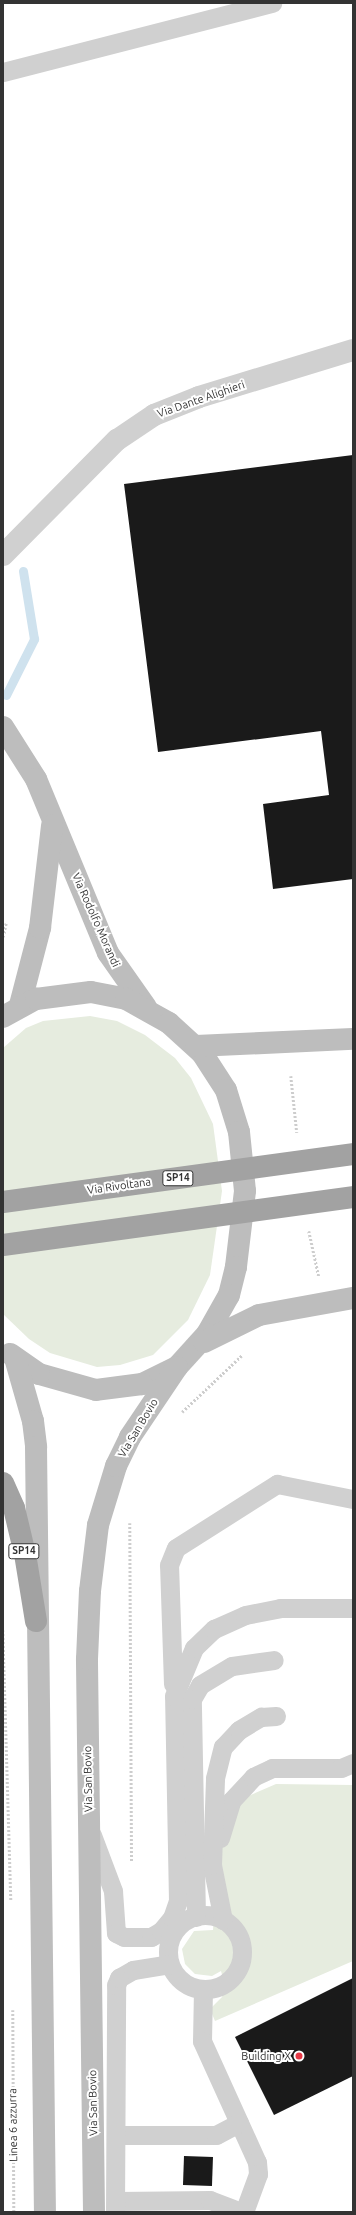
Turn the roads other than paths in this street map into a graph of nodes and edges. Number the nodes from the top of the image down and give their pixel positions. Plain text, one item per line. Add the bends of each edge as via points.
1 (272, 3) edge
2 (3, 72) edge
3 (353, 350) edge
4 (3, 555) edge
5 (3, 727) edge
6 (52, 822) junction
7 (12, 1011) edge
8 (149, 1012) junction
9 (353, 1039) edge
10 (196, 1046) junction
11 (353, 1154) edge
12 (353, 1197) edge
13 (3, 1202) edge
14 (3, 1244) edge
15 (353, 1298) edge
16 (198, 1346) junction
17 (6, 1351) edge
18 (178, 1367) junction
19 (3, 1483) edge
20 (353, 1499) edge
21 (353, 1608) edge
22 (36, 1622) junction
23 (274, 1660) dead end
24 (174, 1696) junction
25 (276, 1716) dead end
26 (353, 1763) edge
27 (89, 1828) junction
28 (212, 1865) junction
29 (196, 1917) junction
30 (223, 1920) junction
31 (170, 1964) junction
32 (203, 1989) junction
33 (239, 2123) junction
34 (116, 2135) junction
35 (116, 2206) edge
36 (45, 2212) edge
37 (94, 2212) edge
38 (241, 2212) edge
39 (244, 2212) edge

1 - 2 lane
3 - 4 street, Via Dante Alighieri via 154,415 117,440
5 - 6 main road, Via Rodolfo Morandi via 28,762
6 - 7 main road, Via Rodolfo Morandi via 42,912
6 - 8 main road, Via Rodolfo Morandi via 108,953
7 - 8 main road via 52,995 91,992 126,999
8 - 10 main road
9 - 10 main road
10 - 16 main road via 219,1076 231,1104 239,1132 245,1191 233,1281 216,1322
11 - 13 highway, Via Rivoltana / SP14, bridge
12 - 14 highway, bridge
15 - 16 main road via 259,1315
16 - 18 main road
17 - 18 main road via 53,1379 96,1390 142,1384
17 - 22 main road via 35,1432
18 - 27 main road, Via San Bovio via 130,1437 106,1492 98,1525 87,1637
19 - 22 highway, SP14 via 23,1546
20 - 24 lane via 278,1484 176,1548 169,1565
21 - 24 lane via 280,1608 245,1615 214,1629 194,1648
22 - 36 main road
23 - 29 lane via 232,1666 200,1685 192,1699
24 - 27 lane via 178,1902 172,1918 161,1932 151,1937 124,1937 116,1933 113,1892
25 - 28 lane via 261,1717 239,1730 223,1747 214,1778
26 - 28 lane via 341,1768 272,1768 253,1777 231,1802
27 - 37 main road, Via San Bovio
28 - 30 lane
29 - 30 lane
29 - 31 lane via 179,1927 173,1936 169,1944
30 - 32 lane via 240,1938 242,1962 228,1982
31 - 32 lane via 183,1982
31 - 34 lane via 133,1970 119,1978 116,1985
32 - 33 lane via 202,2042
33 - 34 lane via 216,2135
33 - 39 lane via 258,2162 258,2174
34 - 35 lane
35 - 38 lane via 210,2200

